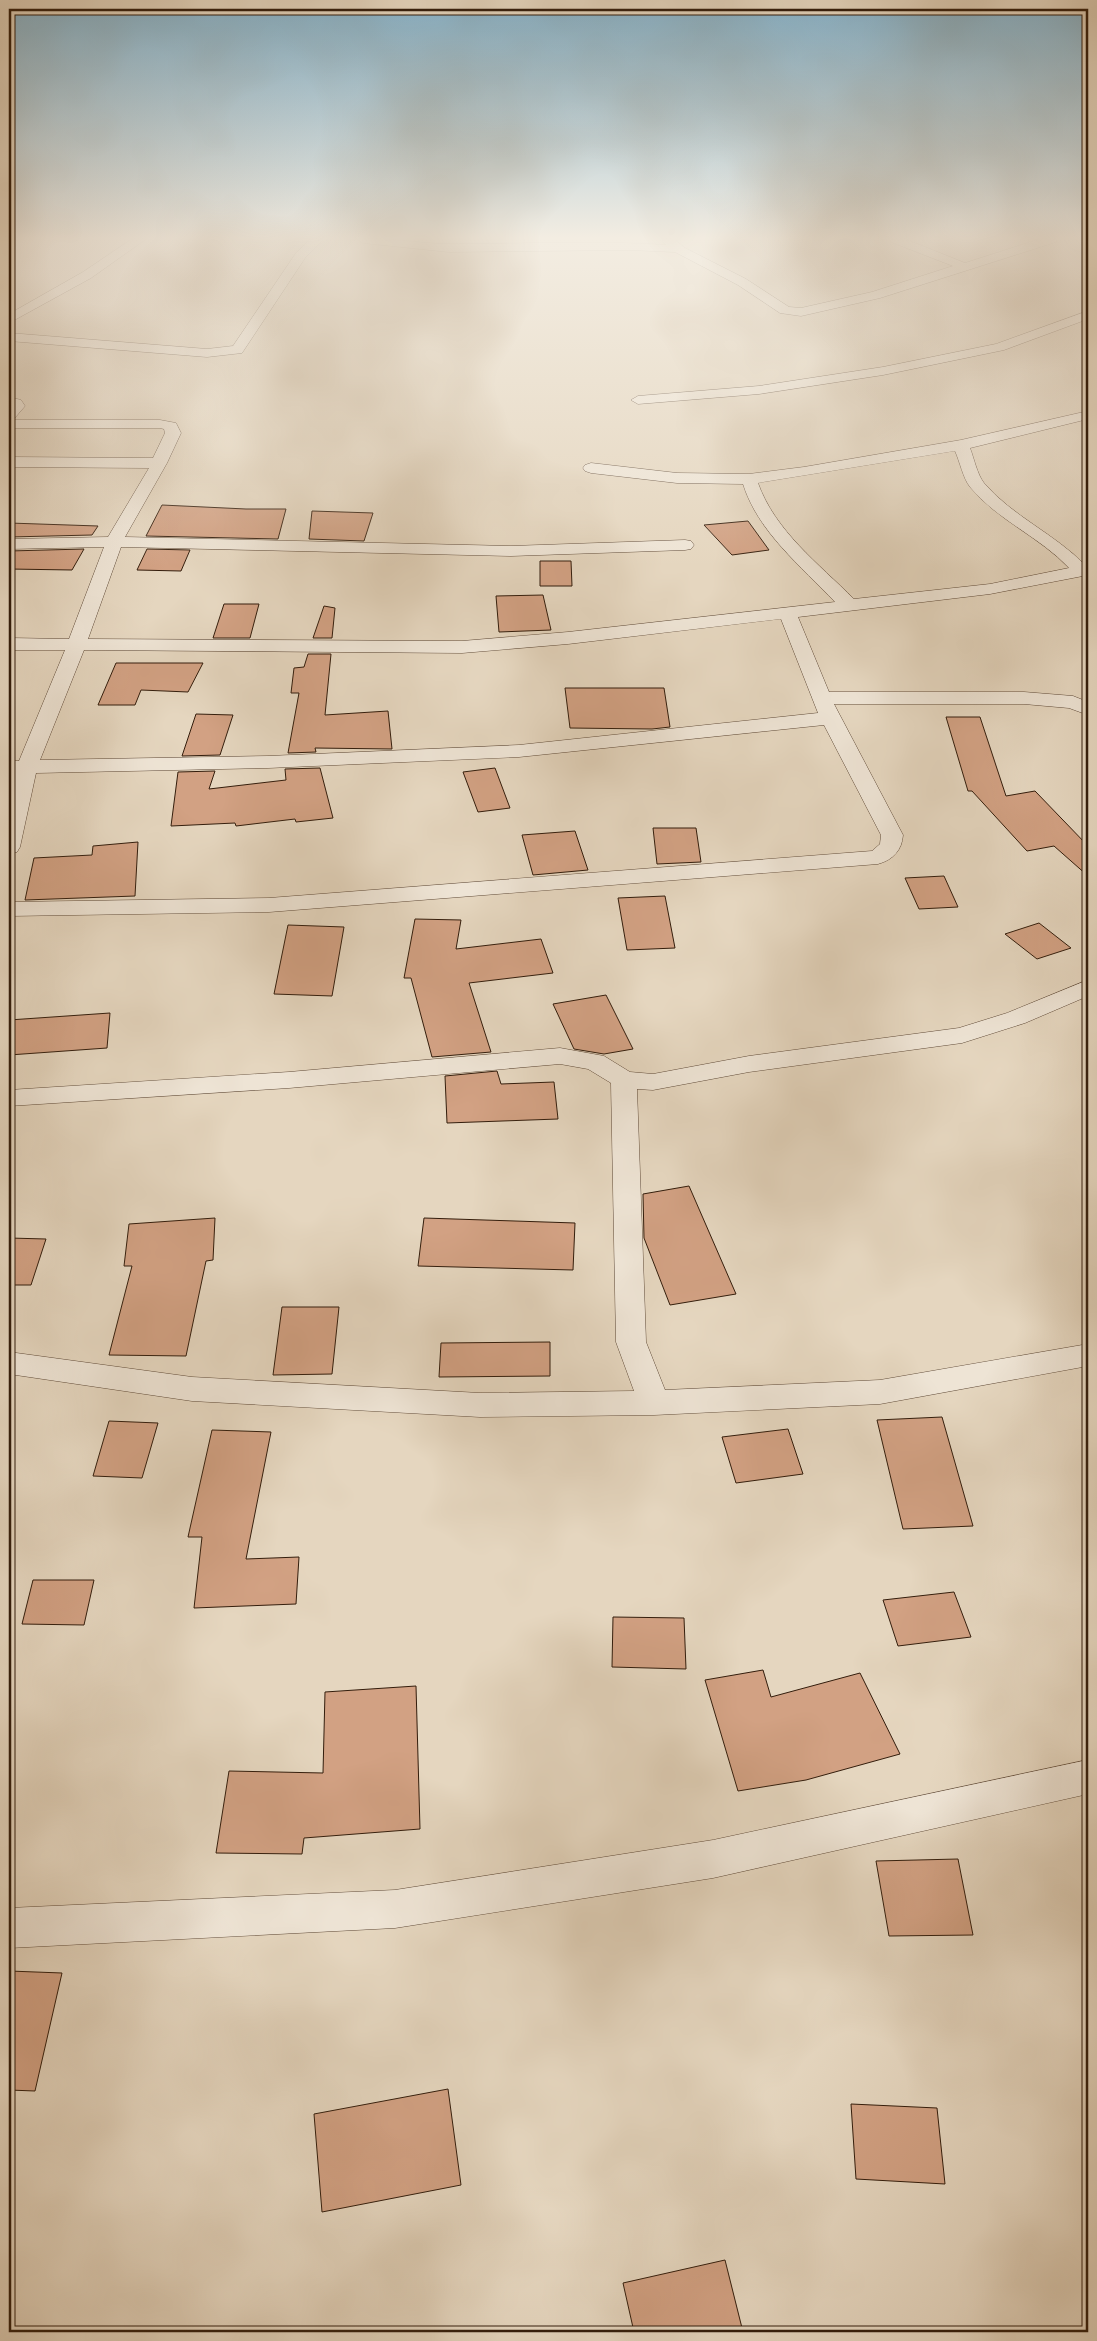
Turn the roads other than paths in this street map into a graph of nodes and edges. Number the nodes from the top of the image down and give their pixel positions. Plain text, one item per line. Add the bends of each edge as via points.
1 (140, 348) edge
2 (238, 348) edge
3 (993, 348) edge
4 (638, 400) dead end
5 (9, 401) edge
6 (1088, 414) edge
7 (9, 416) edge
8 (9, 424) edge
9 (961, 445) junction
10 (9, 462) edge
11 (159, 463) junction
12 (591, 468) dead end
13 (749, 479) junction
14 (114, 542) junction
15 (9, 544) edge
16 (684, 545) dead end
17 (1085, 571) edge
18 (850, 605) junction
19 (787, 611) junction
20 (9, 644) edge
21 (76, 646) junction
22 (822, 698) junction
23 (1088, 709) edge
24 (830, 718) junction
25 (18, 767) edge
26 (9, 847) edge
27 (9, 909) edge
28 (1088, 987) edge
29 (624, 1080) junction
30 (9, 1098) edge
31 (1088, 1355) edge
32 (9, 1363) edge
33 (654, 1403) junction
34 (1088, 1777) edge
35 (9, 1928) edge

1 - 2 street via 207,354
3 - 4 street via 883,371 759,390
5 - 7 street via 18,406
6 - 9 street
8 - 11 street via 171,426 173,433
9 - 13 street
9 - 17 street via 976,484
10 - 11 street
11 - 14 street
12 - 13 street via 677,478
13 - 18 street via 774,529
14 - 15 street
14 - 16 street via 511,551
14 - 21 street
17 - 18 street via 990,589
18 - 19 street
19 - 21 street via 568,638 462,647
19 - 22 street
20 - 21 street
21 - 25 street
22 - 23 street via 1024,698 1073,702
22 - 24 street
24 - 25 street via 519,751 268,762
24 - 27 street via 892,835 891,846 878,857 269,905
25 - 26 street
28 - 29 street via 1016,1018 962,1035 749,1064 653,1082
29 - 30 street via 595,1062 560,1056 289,1080
29 - 33 street via 631,1342
31 - 33 street via 880,1392
32 - 33 street via 192,1389 480,1405
34 - 35 street via 713,1859 395,1908

